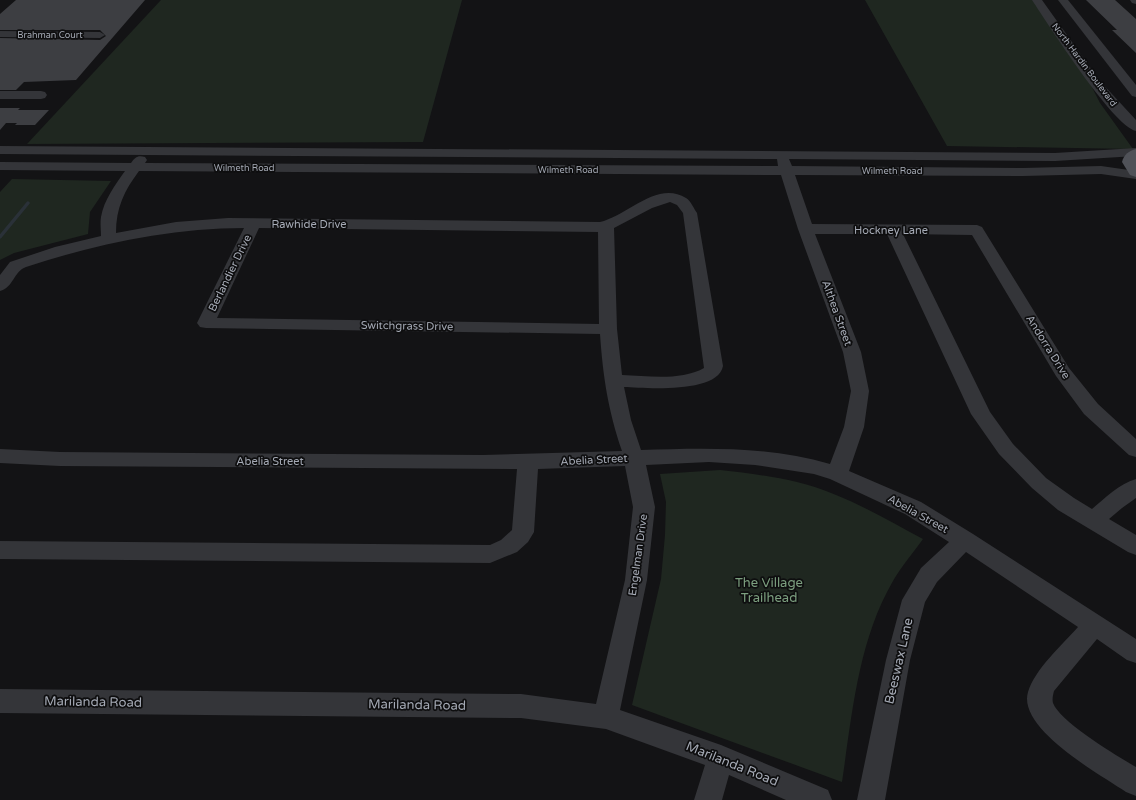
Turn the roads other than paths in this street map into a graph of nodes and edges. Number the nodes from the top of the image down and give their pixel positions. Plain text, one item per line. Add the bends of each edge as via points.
1 (1037, 0) edge
2 (1063, 0) edge
3 (0, 34) edge
4 (100, 35) dead end
5 (1136, 92) edge
6 (0, 95) edge
7 (41, 95) dead end
8 (1136, 126) edge
9 (0, 150) edge
10 (147, 151) junction
11 (1136, 153) edge
12 (781, 154) junction
13 (0, 166) edge
14 (135, 167) junction
15 (786, 171) junction
16 (1136, 172) edge
17 (1136, 175) edge
18 (254, 223) junction
19 (606, 227) junction
20 (806, 229) junction
21 (893, 230) junction
22 (977, 230) joint
23 (108, 239) junction
24 (0, 286) edge
25 (206, 323) joint
26 (608, 329) junction
27 (613, 381) junction
28 (1136, 450) edge
29 (0, 456) edge
30 (634, 458) junction
31 (528, 462) junction
32 (838, 474) junction
33 (1136, 487) edge
34 (1093, 521) junction
35 (965, 540) junction
36 (1136, 546) edge
37 (0, 550) edge
38 (1094, 625) junction
39 (1136, 652) edge
40 (0, 701) edge
41 (606, 717) junction
42 (721, 758) junction
43 (1136, 783) edge
44 (708, 800) edge
45 (818, 800) edge
46 (871, 800) edge

1 - 8 street, North Hardin Boulevard via 1103,94
2 - 5 street
3 - 4 street, Brahman Court
6 - 7 street
9 - 10 street, Wilmeth Road
10 - 12 street, Wilmeth Road
10 - 14 street
11 - 12 street, Wilmeth Road via 1055,157
11 - 16 main road via 1130,162
12 - 15 street, Althea Street
13 - 14 street, Wilmeth Road
14 - 15 street, Wilmeth Road
14 - 23 street via 116,199 110,216
15 - 17 street, Wilmeth Road via 1101,170
15 - 20 street, Althea Street
18 - 19 street, Rawhide Drive
18 - 23 street, Rawhide Drive via 176,227
18 - 25 street, Berlandier Drive
19 - 26 street, Engelman Drive
19 - 27 street via 656,200 679,200 688,208 714,366 713,371 707,376 691,380
20 - 21 street, Hockney Lane
20 - 32 street, Althea Street via 852,352 860,391 854,426
21 - 22 street, Hockney Lane
21 - 34 street via 964,380 993,432 1039,483
22 - 28 street, Andorra Drive via 1062,372 1091,409
23 - 24 street, Rawhide Drive via 61,250 16,265
25 - 26 street, Switchgrass Drive
26 - 27 street, Engelman Drive
27 - 30 street, Engelman Drive via 621,420
29 - 31 street, Abelia Street via 68,459
30 - 31 street, Abelia Street
30 - 32 street, Abelia Street via 709,454 814,467
30 - 41 street, Engelman Drive via 644,507 639,558
31 - 37 street via 523,532 510,546 490,554
32 - 35 street, Abelia Street via 913,508
33 - 34 street
34 - 36 street
35 - 38 street, Abelia Street
35 - 46 street, Beeswax Lane via 928,575 914,600 898,660
38 - 39 street, Abelia Street
38 - 43 street via 1044,684 1039,694 1041,706 1049,721 1064,734
40 - 41 street, Marilanda Road via 521,706
41 - 42 street, Marilanda Road
42 - 44 street
42 - 45 street, Marilanda Road

